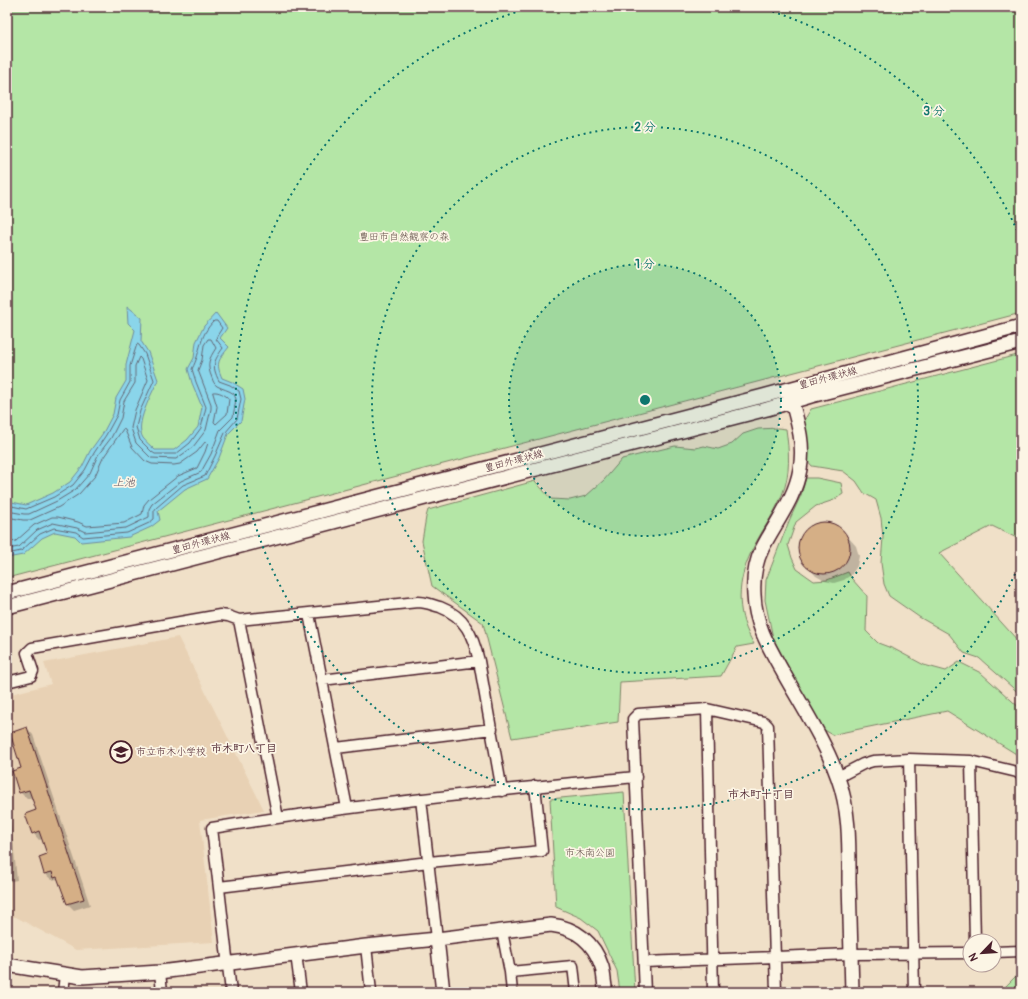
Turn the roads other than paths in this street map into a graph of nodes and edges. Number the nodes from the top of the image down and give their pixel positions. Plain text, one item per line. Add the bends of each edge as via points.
1 (1021, 326) edge
2 (1021, 342) edge
3 (788, 389) junction
4 (792, 402) junction
5 (7, 593) edge
6 (7, 607) edge
7 (309, 614) junction
8 (239, 620) junction
9 (479, 661) junction
10 (322, 680) junction
11 (7, 682) edge
12 (707, 709) junction
13 (492, 729) junction
14 (336, 748) junction
15 (909, 759) junction
16 (971, 760) junction
17 (1021, 775) edge
18 (636, 777) junction
19 (838, 777) junction
20 (535, 786) junction
21 (502, 791) junction
22 (421, 799) junction
23 (347, 808) junction
24 (278, 818) junction
25 (429, 862) junction
26 (218, 887) junction
27 (502, 931) junction
28 (975, 933) edge
29 (437, 939) junction
30 (366, 946) junction
31 (1021, 951) edge
32 (1002, 952) edge
33 (962, 953) edge
34 (296, 954) junction
35 (851, 954) junction
36 (913, 954) junction
37 (775, 957) junction
38 (712, 960) junction
39 (644, 962) junction
40 (228, 963) junction
41 (7, 965) edge
42 (160, 972) junction
43 (510, 972) junction
44 (65, 975) junction
45 (63, 992) edge
46 (162, 992) edge
47 (231, 992) edge
48 (301, 992) edge
49 (371, 992) edge
50 (443, 992) edge
51 (512, 992) edge
52 (576, 992) edge
53 (606, 992) edge
54 (644, 992) edge
55 (713, 992) edge
56 (776, 992) edge
57 (852, 992) edge
58 (914, 992) edge

1 - 3 street, 豊田外環状線
2 - 4 street, 豊田外環状線
3 - 4 street
3 - 5 street, 豊田外環状線
4 - 6 street, 豊田外環状線
4 - 19 street via 802,441 800,470 796,486 758,560 754,582 755,608 762,634 827,751
7 - 8 street
7 - 9 street via 428,603 457,616 465,625
7 - 10 street
8 - 11 street via 220,615 32,648 27,653 33,671 31,676
8 - 24 street
9 - 10 street
9 - 13 street
10 - 14 street
12 - 18 street via 638,714 633,719
12 - 37 street via 764,722 768,726
12 - 38 street
13 - 14 street
13 - 21 street
14 - 23 street
15 - 16 street
15 - 19 street via 873,761
15 - 36 street
16 - 17 street
16 - 28 street
18 - 20 street
18 - 39 street
19 - 35 street via 848,827
20 - 21 street
20 - 25 street via 542,851
21 - 22 street
22 - 23 street
22 - 25 street
23 - 24 street
24 - 26 street via 212,828
25 - 26 street
25 - 29 street
26 - 40 street
27 - 29 street
27 - 43 street
27 - 53 street via 551,924 575,931 585,939 597,956
29 - 30 street
29 - 50 street
30 - 34 street
30 - 49 street
31 - 32 street
33 - 36 street
34 - 40 street
34 - 48 street
35 - 36 street
35 - 37 street
35 - 57 street
36 - 58 street
37 - 38 street
37 - 56 street
38 - 39 street
38 - 55 street
39 - 54 street
40 - 42 street
40 - 47 street
41 - 44 street
42 - 44 street via 82,977
42 - 46 street
43 - 51 street
43 - 52 street via 573,966
44 - 45 street

